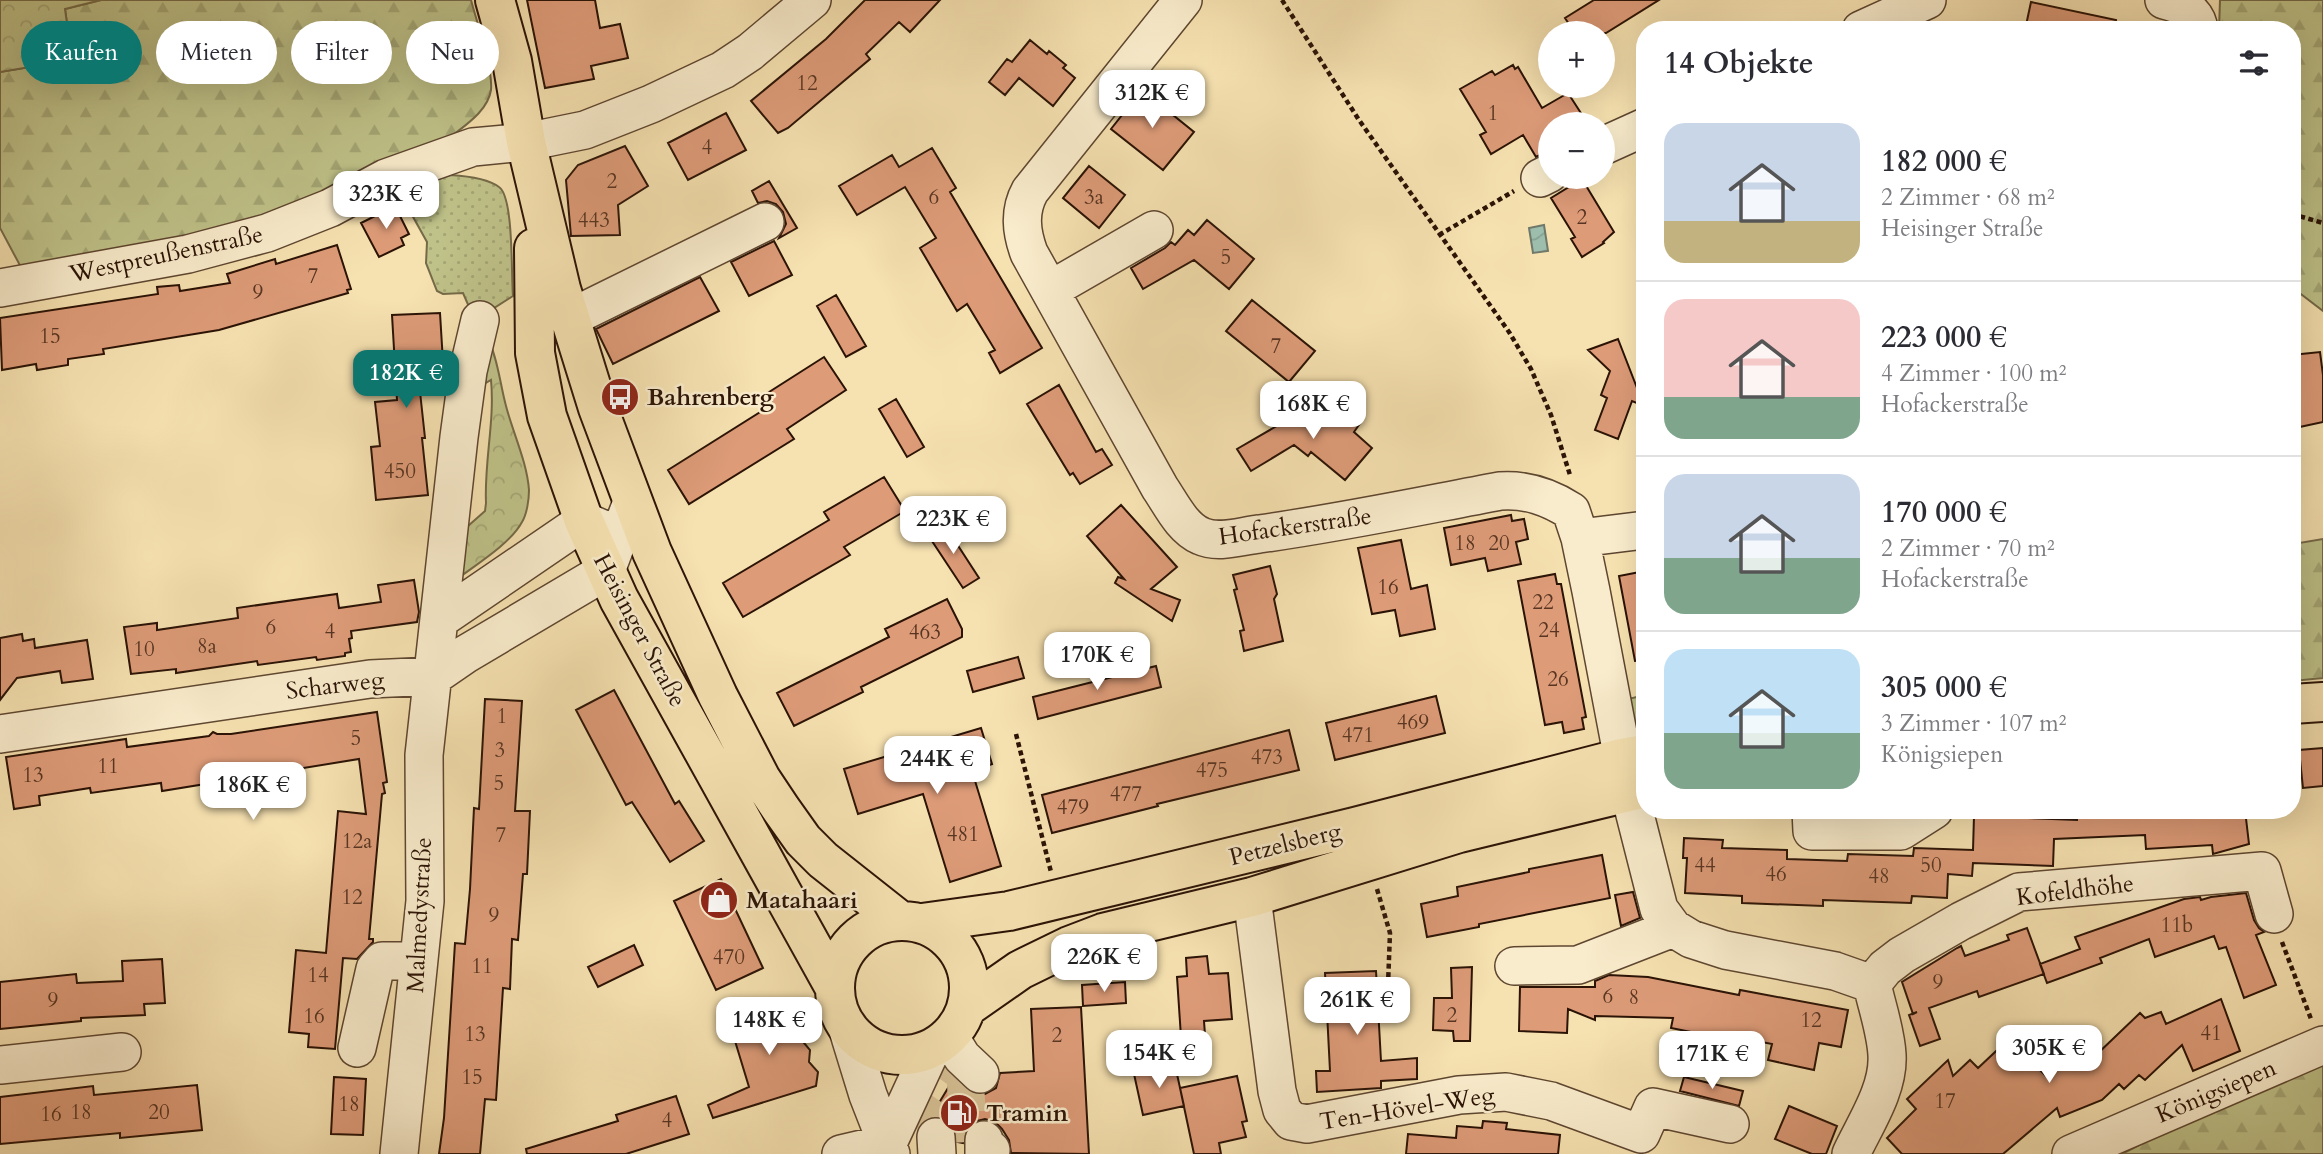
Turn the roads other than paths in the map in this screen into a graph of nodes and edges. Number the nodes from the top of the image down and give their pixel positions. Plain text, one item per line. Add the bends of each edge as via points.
1 (495, 0) edge
2 (812, 0) edge
3 (1183, 0) edge
4 (1927, 0) edge
5 (2164, 0) edge
6 (1881, 21) edge
7 (2198, 21) edge
8 (1636, 131) edge
9 (1615, 141) edge
10 (526, 142) junction
11 (765, 222) dead end
12 (1154, 230) dead end
13 (0, 288) edge
14 (1050, 290) junction
15 (570, 318) junction
16 (480, 320) dead end
17 (1575, 525) junction
18 (1636, 529) edge
19 (618, 536) junction
20 (439, 620) junction
21 (434, 676) junction
22 (2323, 702) edge
23 (2301, 703) edge
24 (0, 734) edge
25 (1635, 773) edge
26 (1642, 819) edge
27 (1811, 819) edge
28 (1920, 819) edge
29 (1252, 897) junction
30 (2274, 914) road end
31 (910, 921) junction
32 (1673, 928) junction
33 (418, 961) junction
34 (1514, 966) dead end
35 (1872, 984) junction
36 (835, 988) junction
37 (848, 1030) junction
38 (2319, 1034) edge
39 (357, 1048) dead end
40 (122, 1052) dead end
41 (960, 1056) junction
42 (0, 1065) edge
43 (1730, 1124) dead end
44 (889, 1149) edge
45 (399, 1154) edge
46 (841, 1154) edge
47 (1852, 1154) edge
48 (2071, 1154) edge

1 - 10 main road, Heisinger Straße via 516,78
2 - 10 street, Westpreußenstraße via 723,70 585,130
3 - 14 street, Hofackerstraße via 1024,202 1025,242
4 - 6 street
5 - 7 street via 2194,13
8 - 9 street
10 - 13 street, Westpreußenstraße via 473,147 386,178 330,208 267,233 188,254
10 - 15 main road, Heisinger Straße
10 - 19 main road, Heisinger Straße via 525,190 536,278 535,353 547,416
11 - 15 street
12 - 14 street
14 - 17 street, Hofackerstraße via 1160,488 1198,535 1224,539 1513,490 1544,496
15 - 19 main road, Heisinger Straße via 598,408
16 - 20 street via 468,371 463,459
17 - 18 street
17 - 25 street
19 - 20 street
19 - 21 street
19 - 31 main road, Heisinger Straße via 719,696 761,779 803,840 823,860
19 - 36 main road, Heisinger Straße via 619,599
20 - 21 street
21 - 24 street, Scharweg via 370,679
21 - 33 street, Malmedystraße via 424,755 425,901
22 - 23 main road
25 - 29 main road, Petzelsberg
25 - 31 main road, Petzelsberg via 1354,827 1009,911
26 - 32 street via 1653,894
27 - 28 street via 1812,831 1901,831
29 - 41 main road, Petzelsberg via 1103,933 1020,970
29 - 43 street, Ten-Hövel-Weg via 1277,1091 1291,1121 1307,1124 1459,1095 1506,1092 1551,1101 1641,1134 1653,1107
30 - 35 street, Kofeldhöhe via 2262,872 2019,892 1902,955
31 - 36 main road via 882,923 853,941 843,955
31 - 41 main road, Heisinger Straße via 945,935 962,956 970,981
32 - 34 street via 1578,965
32 - 35 street via 1726,950 1835,971
33 - 39 street via 382,961 375,969
33 - 45 street, Malmedystraße
35 - 47 street via 1887,1054 1886,1074
36 - 37 main road
37 - 41 main road via 881,1051
37 - 44 street
38 - 48 street, Königsiepen
40 - 42 street
41 - 44 street, Heisinger Straße
44 - 46 street

